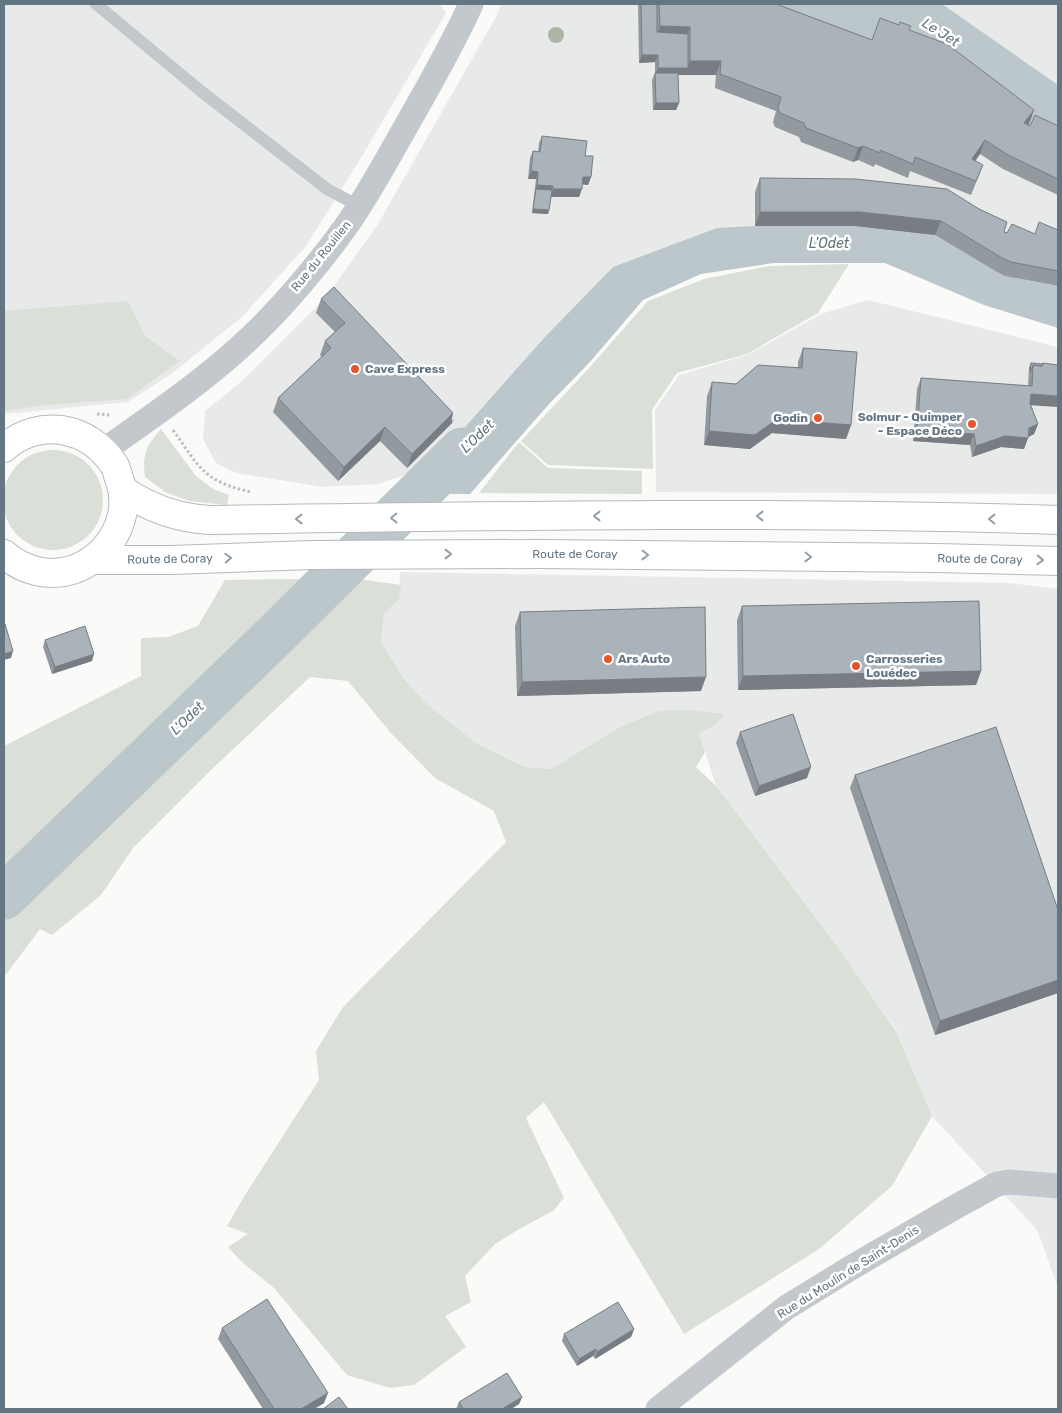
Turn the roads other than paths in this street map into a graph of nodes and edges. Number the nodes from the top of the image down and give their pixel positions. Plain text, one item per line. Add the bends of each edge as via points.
1 (96, 4) edge
2 (471, 4) edge
3 (359, 206) junction
4 (6, 443) edge
5 (103, 451) junction
6 (123, 490) junction
7 (1058, 520) edge
8 (6, 559) edge
9 (92, 560) junction
10 (1058, 561) edge
11 (1058, 1186) edge
12 (658, 1409) edge

1 - 3 lane via 202,92 320,183
2 - 3 street, Rue du Rouillen via 444,59
3 - 5 street, Rue du Rouillen via 318,263 262,326 204,378
4 - 5 main road via 26,434 58,429 89,440
5 - 6 main road via 116,468
7 -> 6 main road via 776,516 192,519 164,511
6 - 9 main road via 121,520 115,535
8 - 9 main road via 24,568 54,573 69,571
9 -> 10 main road, Route de Coray via 399,554
11 - 12 street, Rue du Moulin de Saint-Denis via 1010,1182 980,1193 787,1308

